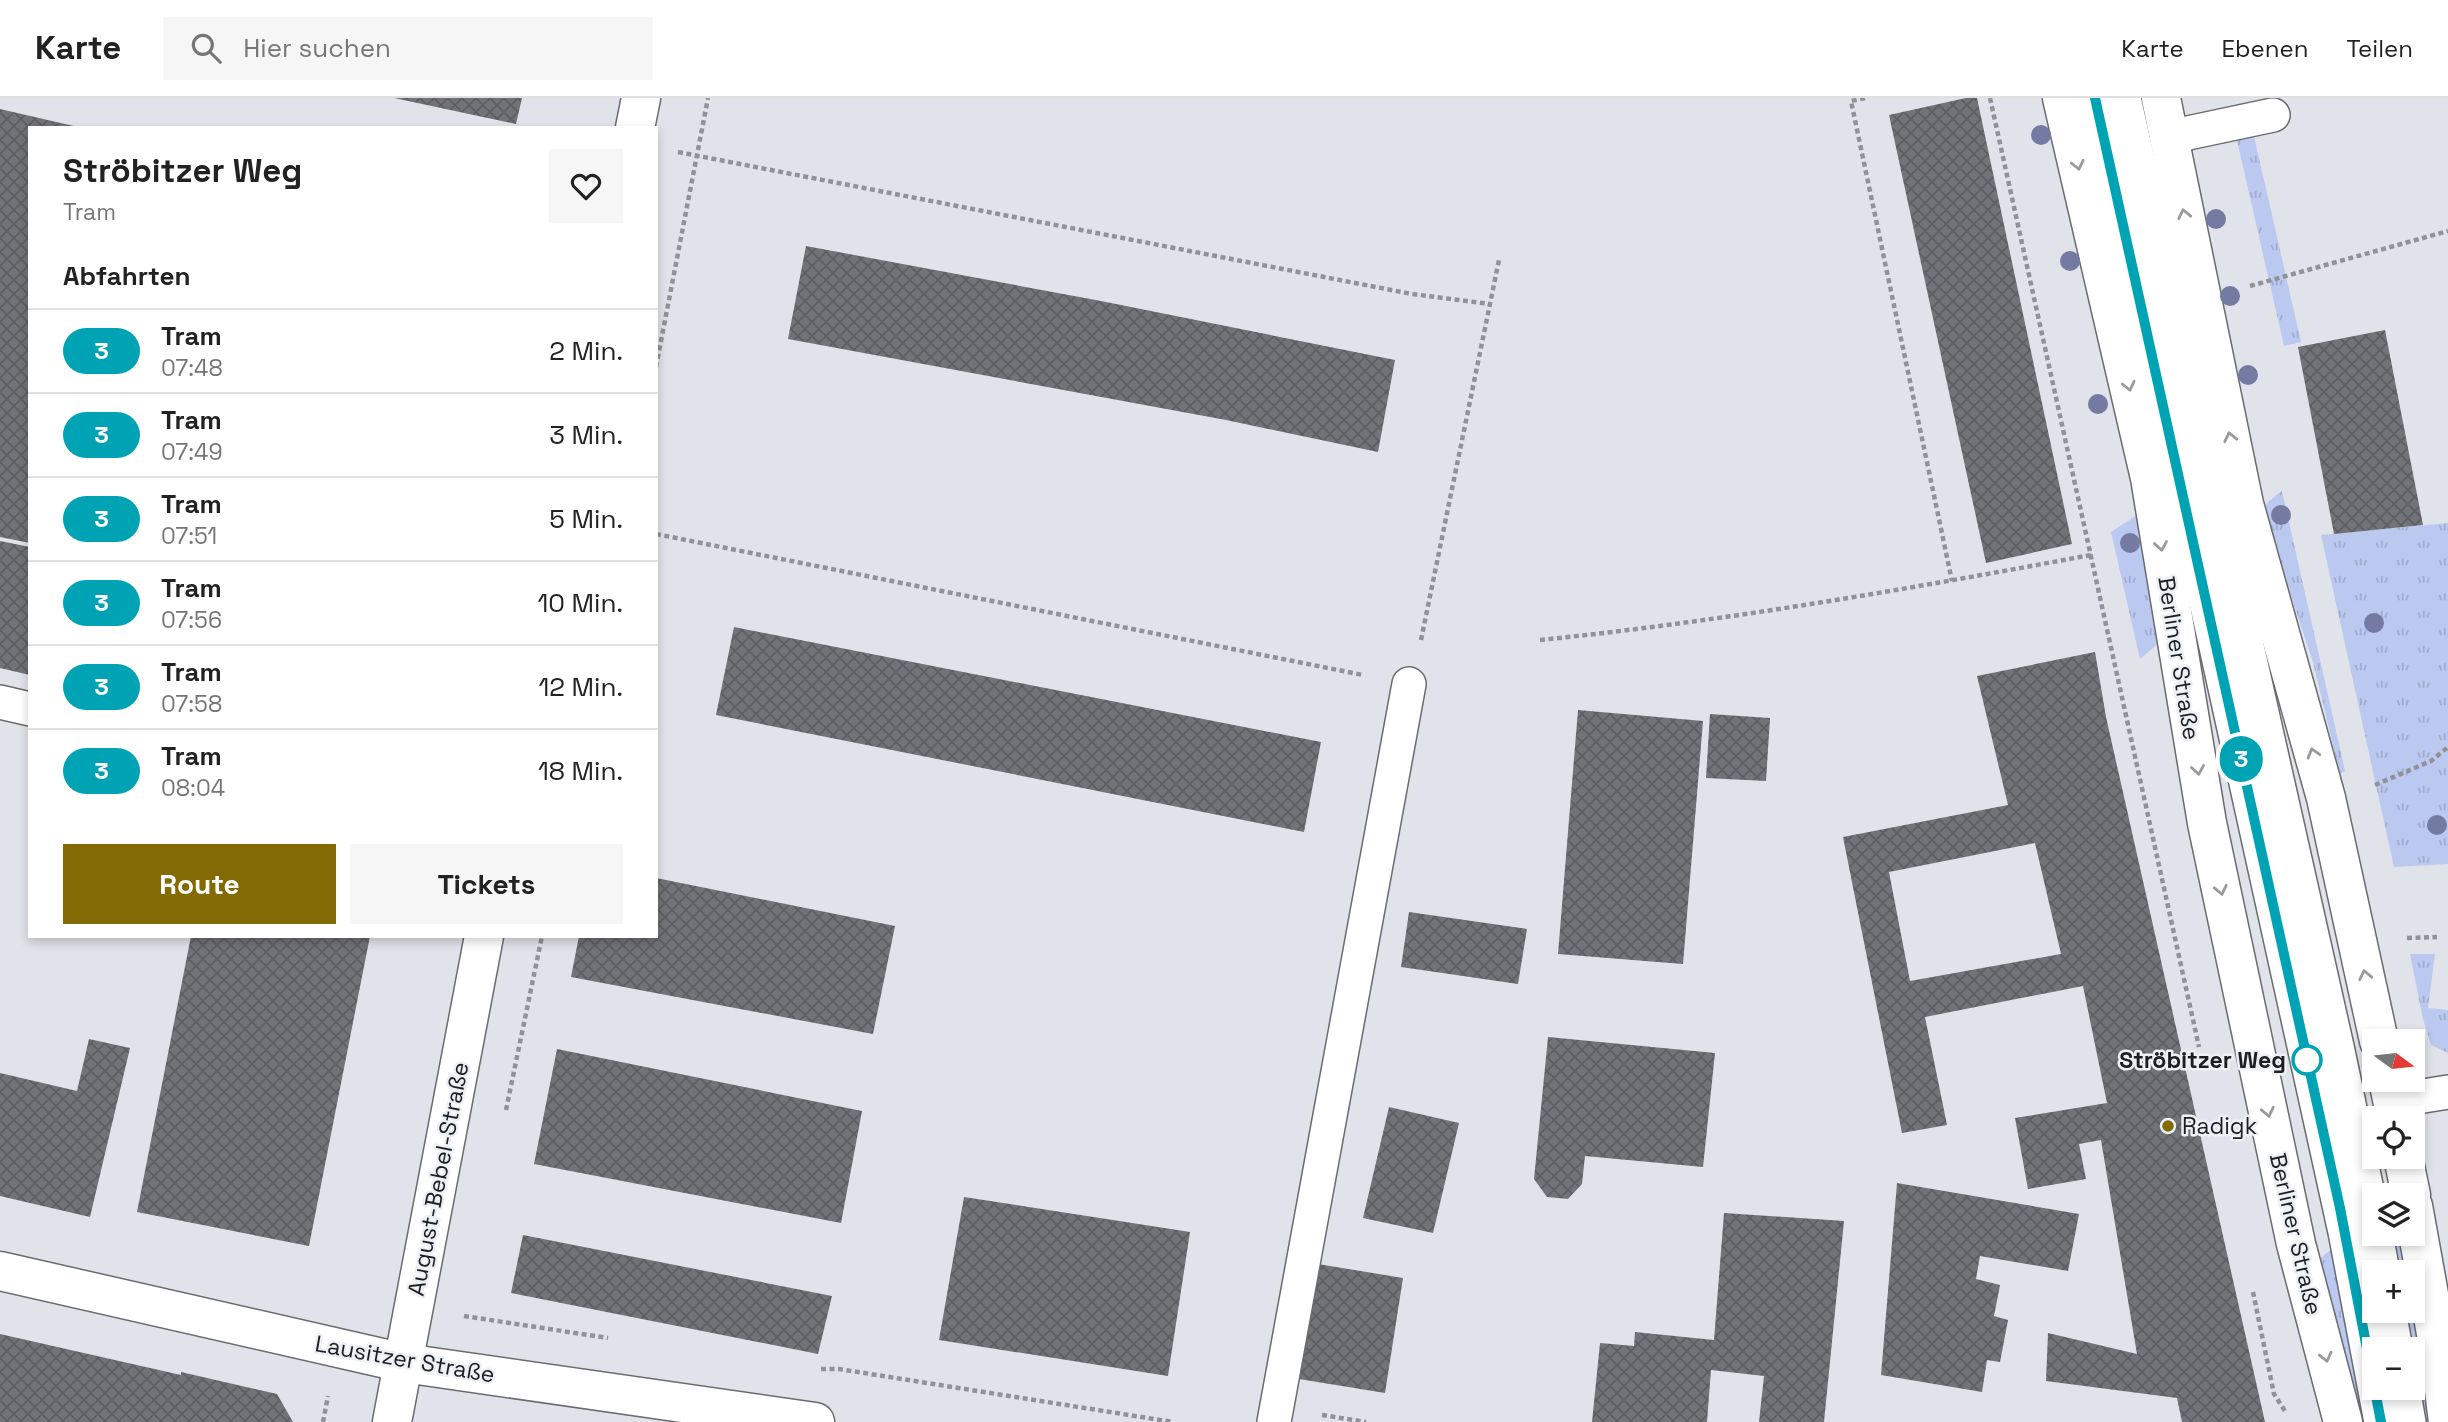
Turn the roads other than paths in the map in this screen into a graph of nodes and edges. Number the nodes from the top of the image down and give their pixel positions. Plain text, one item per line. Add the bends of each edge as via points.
1 (640, 98) edge
2 (2062, 98) edge
3 (2095, 98) edge
4 (2124, 98) edge
5 (2161, 98) edge
6 (2273, 115) dead end
7 (635, 126) edge
8 (2169, 137) junction
9 (1409, 684) road end
10 (0, 702) edge
11 (28, 709) edge
12 (484, 938) edge
13 (2376, 1029) edge
14 (2448, 1092) edge
15 (2392, 1100) edge
16 (2366, 1183) edge
17 (2420, 1246) edge
18 (0, 1271) edge
19 (404, 1363) junction
20 (2405, 1400) edge
21 (392, 1422) edge
22 (815, 1422) edge
23 (1273, 1422) edge
24 (2343, 1422) edge
25 (2381, 1422) edge
26 (2409, 1422) edge
27 (2448, 1422) edge

1 - 7 street
2 -> 24 street, Berliner Straße via 2150,478 2207,823 2297,1244
3 - 25 lane via 2342,1219
4 - 16 lane
5 - 8 street
6 - 8 lane
13 -> 8 street via 2326,798 2244,504
9 - 23 lane
10 - 11 lane
12 - 19 street, August-Bebel-Straße
14 - 15 lane
17 - 27 street
18 - 19 street, Lausitzer Straße
19 - 21 street, August-Bebel-Straße
19 - 22 street, Lausitzer Straße
20 - 26 lane

